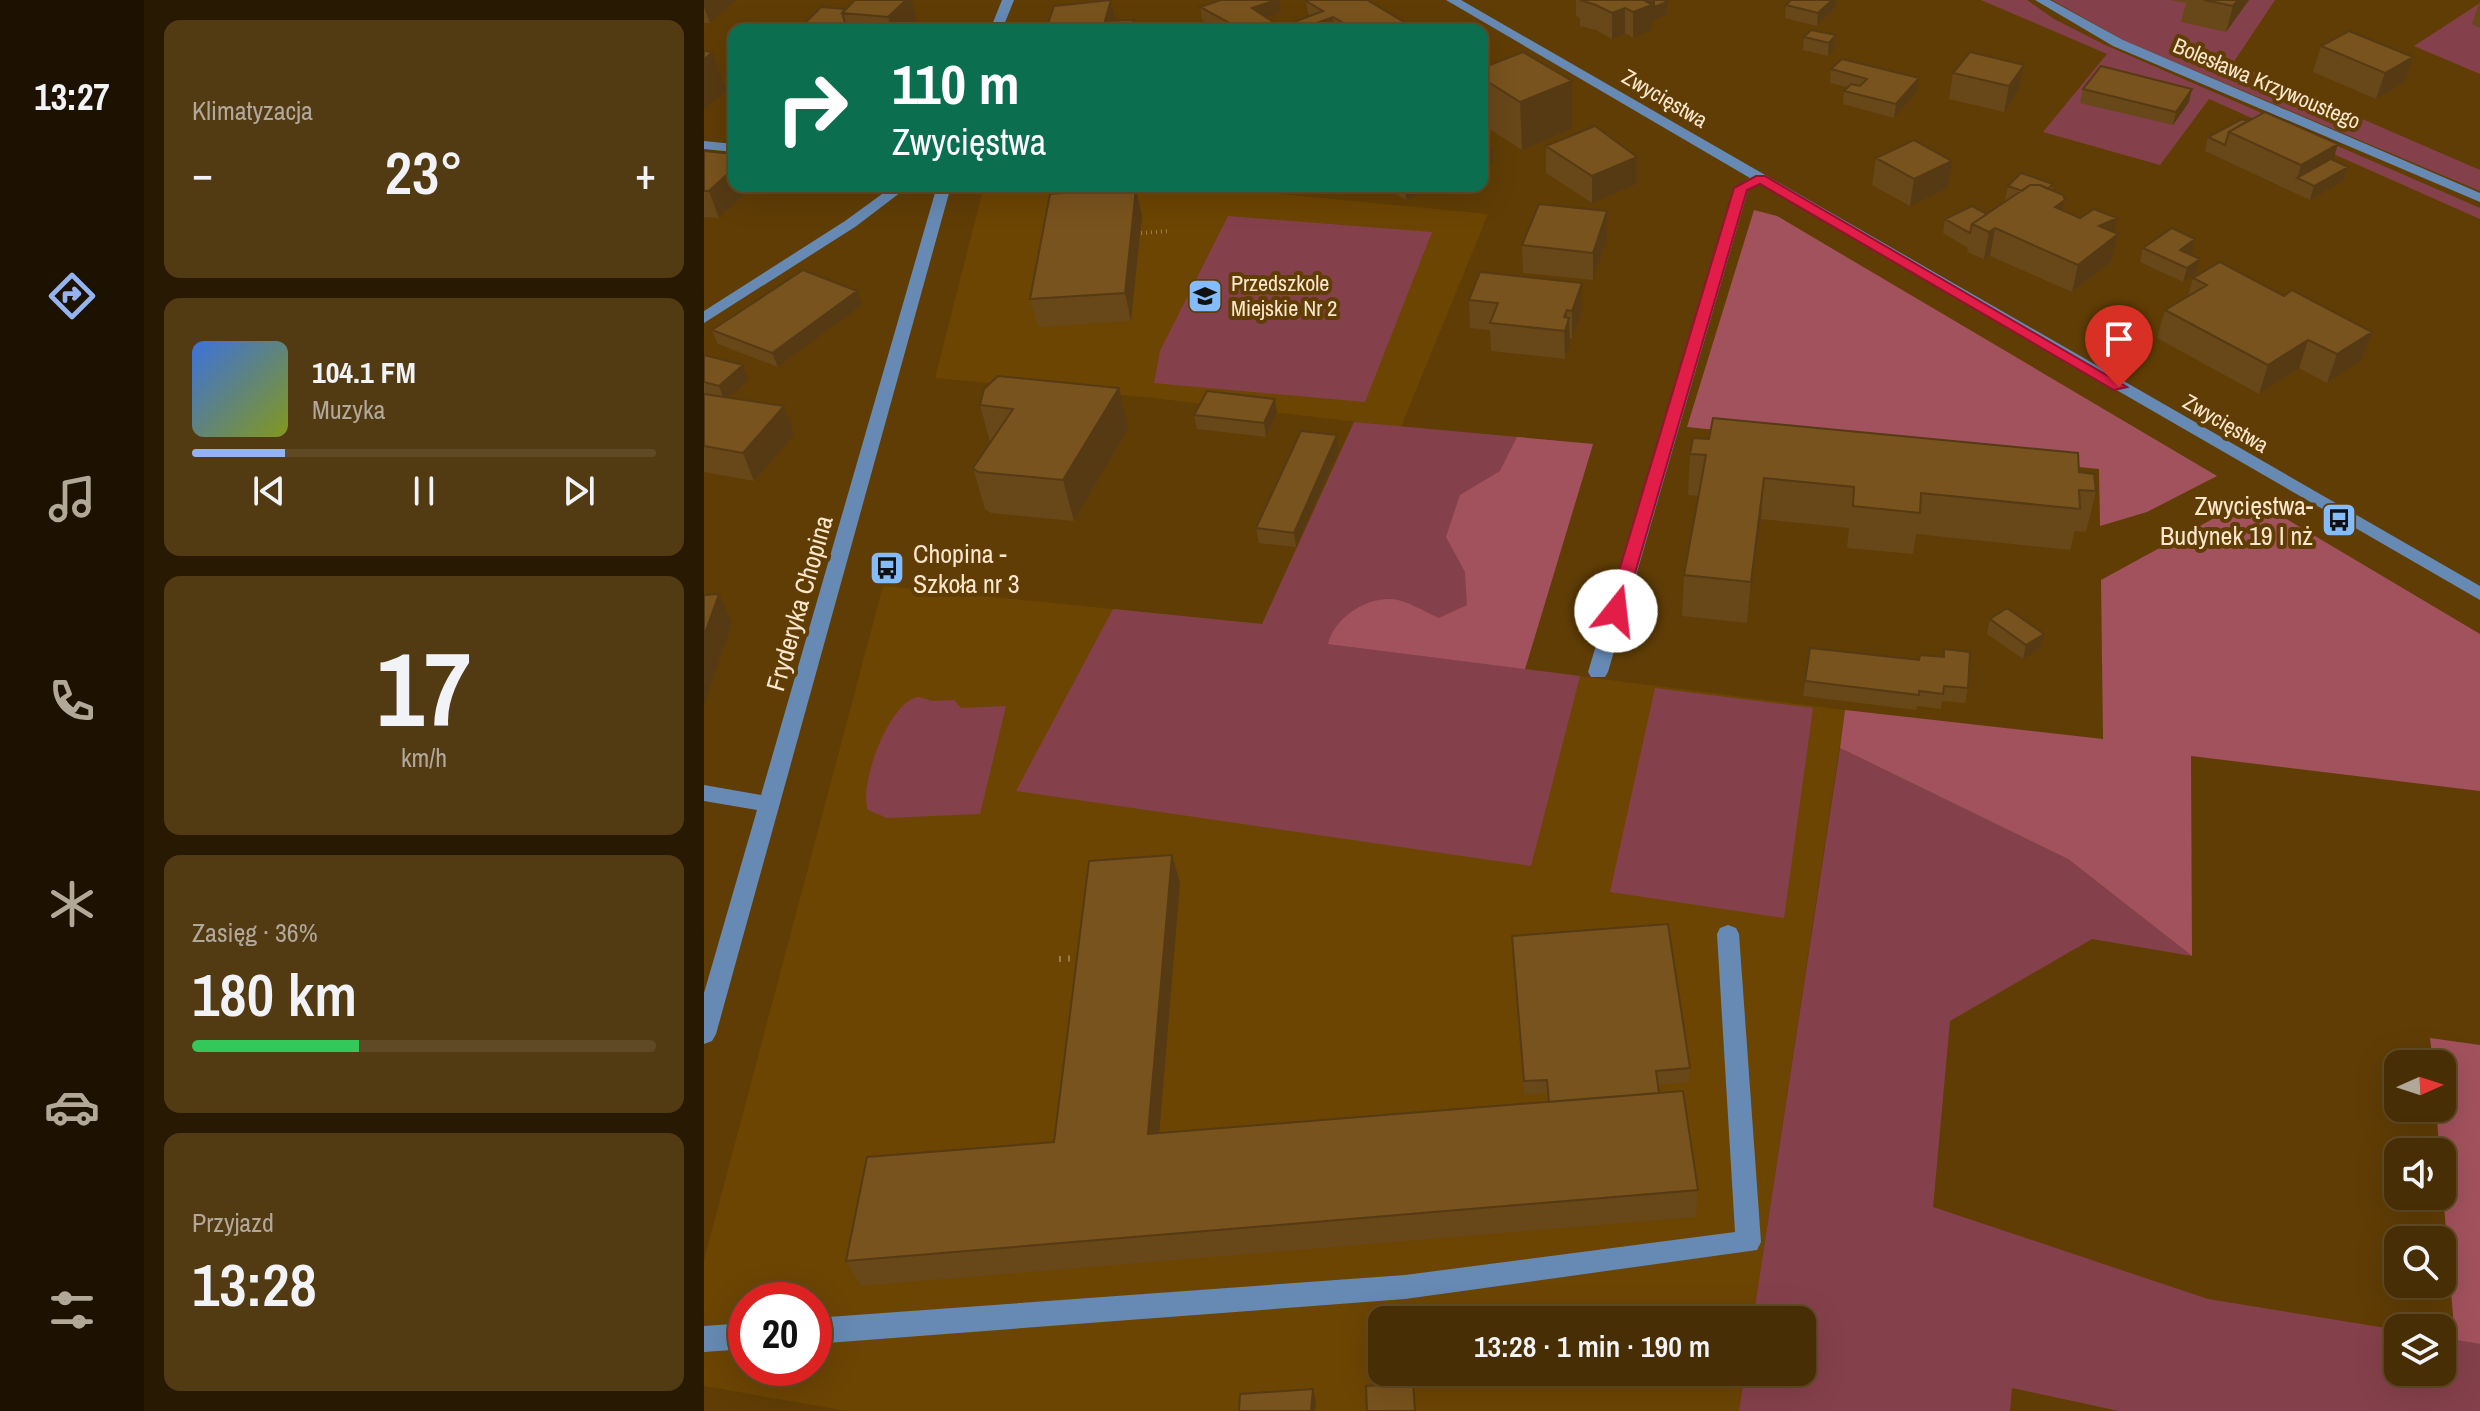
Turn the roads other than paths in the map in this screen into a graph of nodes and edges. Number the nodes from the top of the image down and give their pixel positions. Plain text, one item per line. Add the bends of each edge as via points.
1 (1008, 0) edge
2 (1452, 0) edge
3 (2041, 0) edge
4 (998, 24) edge
5 (704, 145) edge
6 (728, 147) edge
7 (1760, 179) junction
8 (894, 192) edge
9 (942, 192) edge
10 (2480, 198) edge
11 (704, 318) edge
12 (2480, 594) edge
13 (1598, 672) dead end
14 (704, 793) edge
15 (769, 804) junction
16 (1728, 934) dead end
17 (704, 1034) edge
18 (832, 1330) edge
19 (728, 1337) edge
20 (704, 1339) edge

1 - 4 street
2 - 7 street, Zwycięstwa
3 - 10 street, Bolesława Krzywoustego via 2118,43
5 - 6 street
7 - 12 street, Zwycięstwa
7 - 13 street via 1741,188
8 - 11 street
9 - 15 street, Fryderyka Chopina
14 - 15 street
15 - 17 street, Fryderyka Chopina
16 - 18 street via 1748,1242 1405,1287
19 - 20 street

